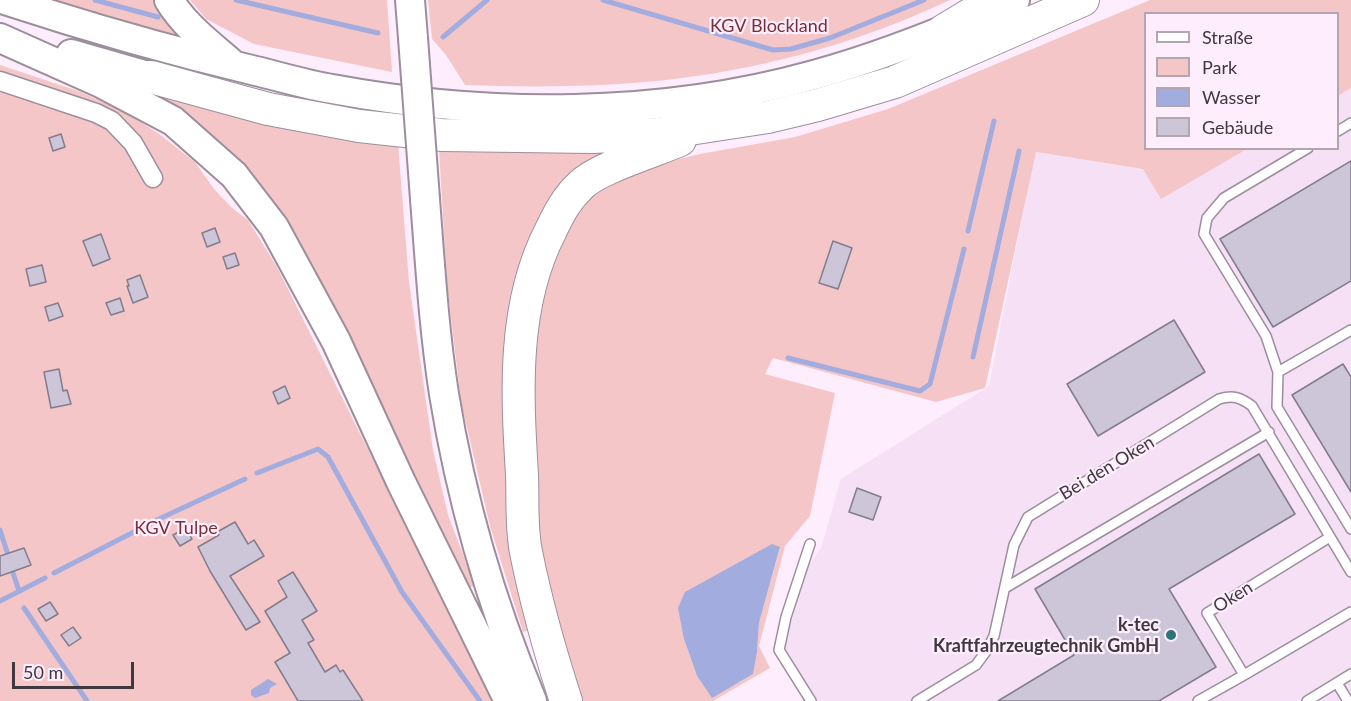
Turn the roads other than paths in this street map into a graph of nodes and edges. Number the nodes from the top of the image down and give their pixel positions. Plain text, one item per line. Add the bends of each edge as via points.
1 (5, 0) edge
2 (169, 0) edge
3 (410, 0) edge
4 (994, 0) edge
5 (1015, 0) edge
6 (1083, 0) edge
7 (943, 31) junction
8 (0, 33) edge
9 (0, 38) edge
10 (234, 66) junction
11 (151, 77) joint
12 (0, 81) edge
13 (711, 126) junction
14 (1305, 150) edge
15 (153, 178) dead end
16 (1351, 330) edge
17 (1278, 372) junction
18 (1269, 432) junction
19 (1351, 529) edge
20 (1330, 537) junction
21 (810, 544) dead end
22 (1351, 572) edge
23 (1005, 588) junction
24 (1351, 612) edge
25 (1351, 674) edge
26 (1244, 675) junction
27 (1337, 683) junction
28 (1351, 685) edge
29 (509, 701) edge
30 (532, 701) edge
31 (566, 701) edge
32 (811, 701) edge
33 (917, 701) edge
34 (1198, 701) edge
35 (1307, 701) edge
36 (1348, 701) edge

1 - 10 highway
2 - 10 highway via 177,14
3 - 30 highway, bridge via 435,326 444,394 459,472 493,597
4 - 7 highway
5 - 7 highway
6 - 13 highway via 895,82 798,110
7 - 10 highway via 813,76 666,104 598,109 482,107 384,97
8 - 11 highway
9 - 29 highway via 104,84 173,121 234,174 274,227 336,341
11 - 13 highway via 268,109 359,126 442,135 593,137
12 - 15 street via 112,121 133,143
13 - 31 highway via 583,183 564,205 531,277 521,333 518,410 526,549 550,655
14 - 17 lane via 1224,198 1207,218 1204,234 1266,336
16 - 17 lane
17 - 19 lane via 1277,407
18 - 20 lane, Bei den Oken
18 - 23 lane
18 - 23 lane, Bei den Oken via 1242,398 1219,399 1028,517 1014,545
20 - 22 lane
20 - 26 lane, Oken via 1207,613
21 - 32 lane via 779,650
23 - 33 lane, Bei den Oken via 994,636 976,665
24 - 26 lane
25 - 27 lane
26 - 34 lane
27 - 28 lane
27 - 35 lane
27 - 36 lane

